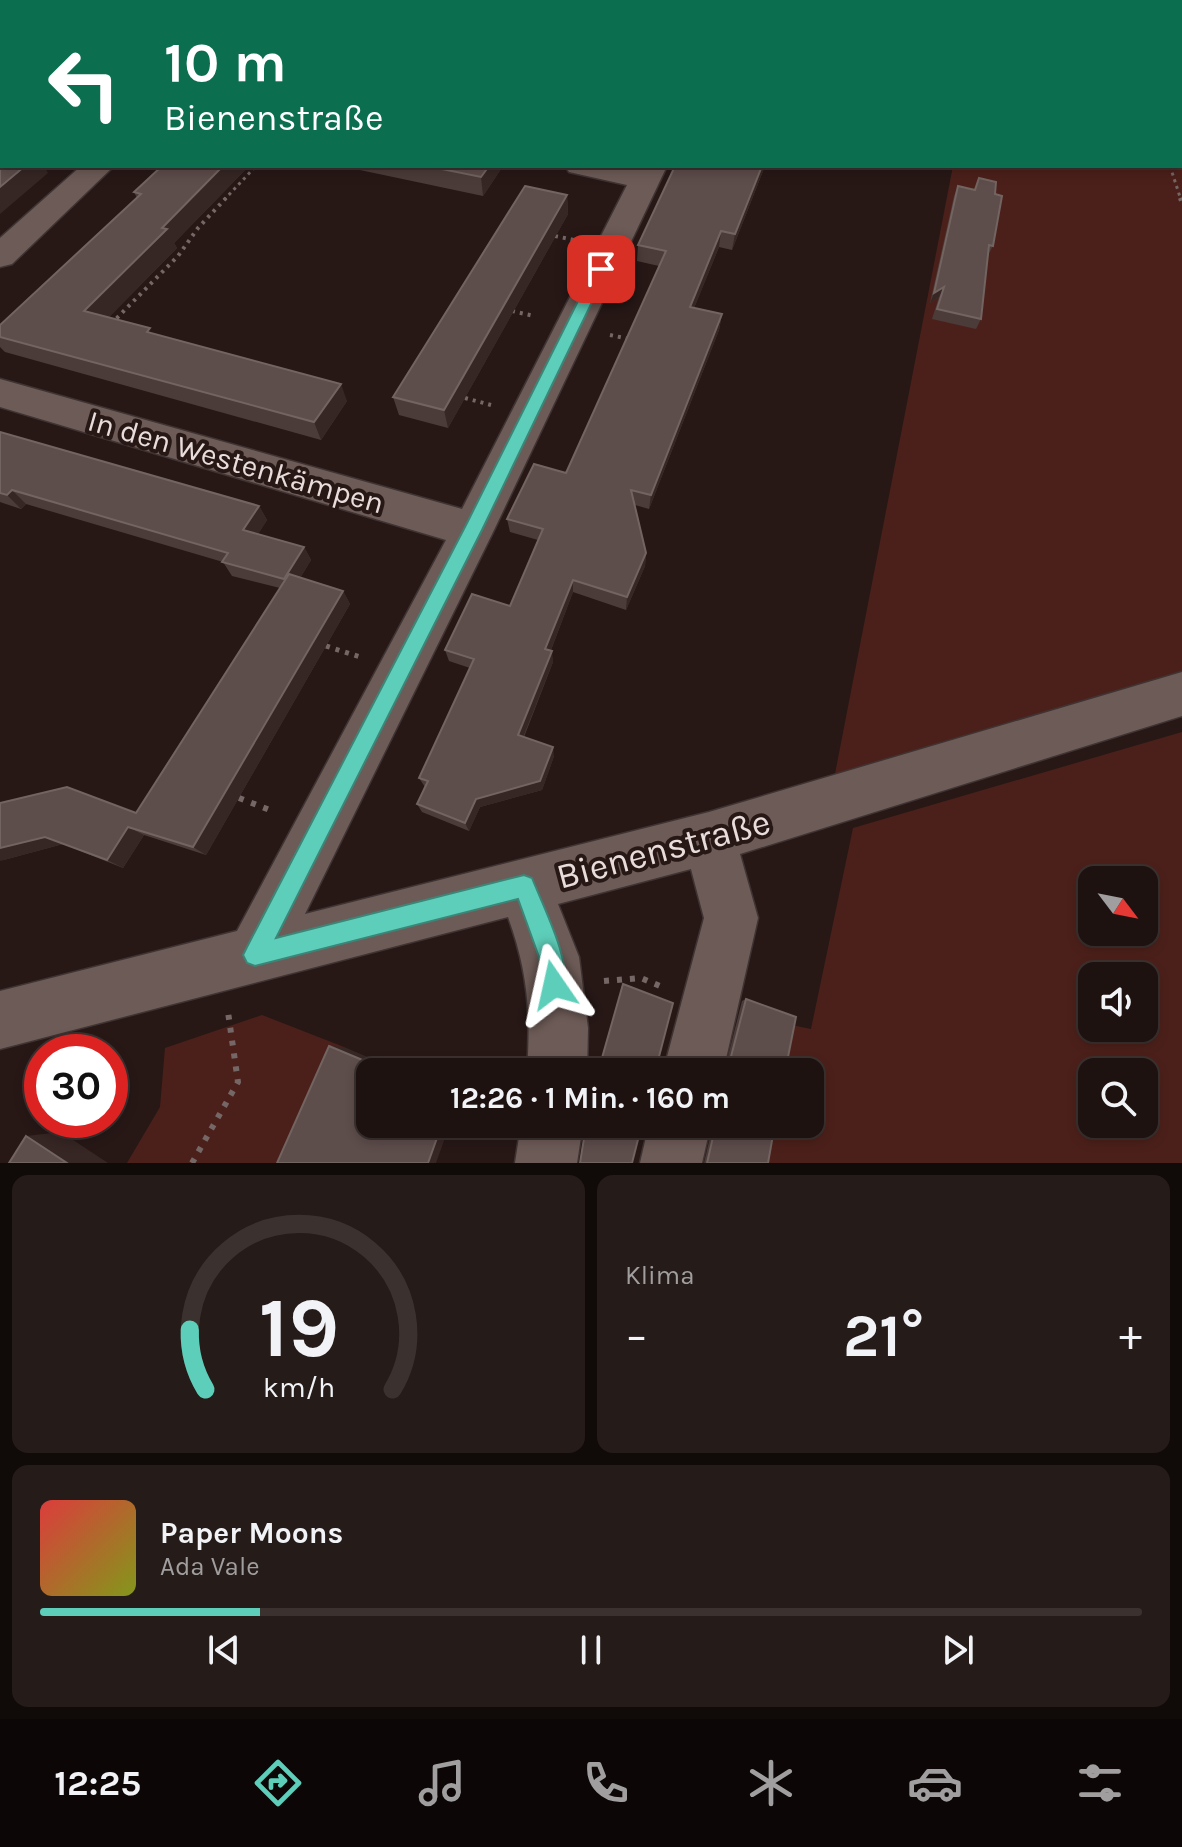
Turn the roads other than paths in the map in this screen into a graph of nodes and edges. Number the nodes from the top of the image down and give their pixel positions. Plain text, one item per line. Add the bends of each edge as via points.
1 (97, 168) edge
2 (600, 168) edge
3 (649, 173) edge
4 (0, 256) edge
5 (0, 393) edge
6 (473, 530) junction
7 (1182, 694) edge
8 (709, 838) junction
9 (524, 886) junction
10 (238, 959) junction
11 (0, 1020) edge
12 (558, 1058) edge
13 (697, 1058) edge
14 (550, 1138) edge
15 (677, 1138) edge
16 (546, 1163) edge
17 (671, 1163) edge

1 - 4 street
2 - 3 street
3 - 6 street
5 - 6 street, In den Westenkämpen
6 - 10 street
7 - 8 street, Bienenstraße
8 - 9 street, Bienenstraße
8 - 13 street via 731,918
9 - 10 street, Bienenstraße
9 - 12 street via 551,957
10 - 11 street, Bienenstraße
14 - 16 street
15 - 17 street

